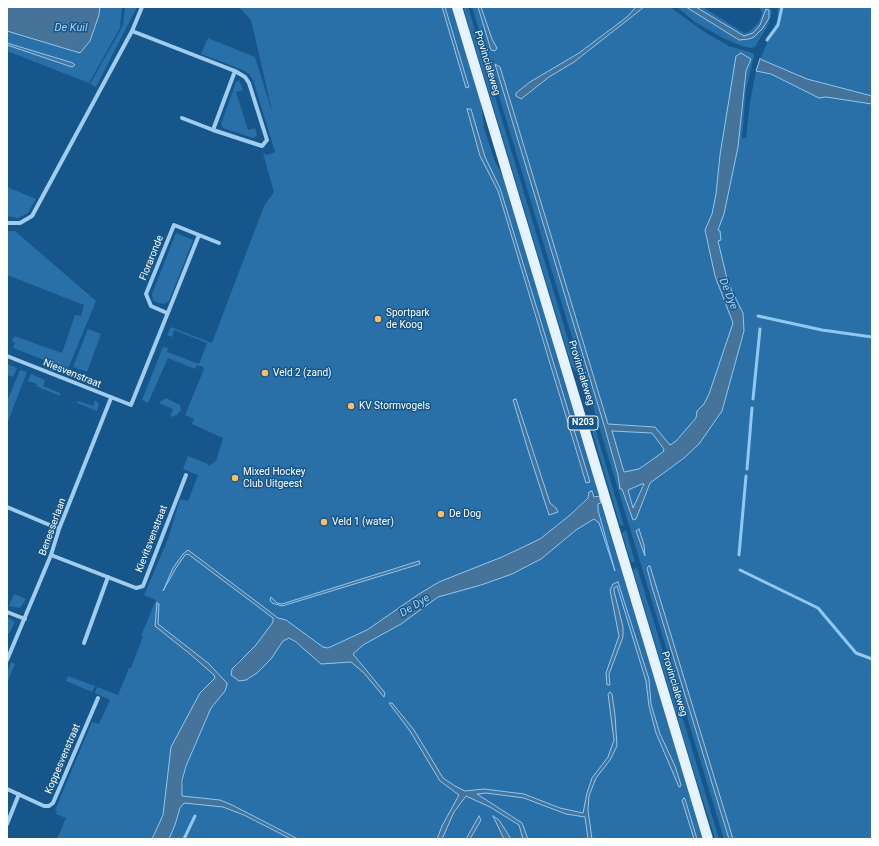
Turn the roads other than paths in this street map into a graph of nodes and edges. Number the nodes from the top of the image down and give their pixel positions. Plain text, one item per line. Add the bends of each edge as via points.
1 (142, 7) edge
2 (457, 7) edge
3 (132, 31) junction
4 (235, 71) junction
5 (182, 118) dead end
6 (213, 130) junction
7 (7, 223) edge
8 (199, 235) junction
9 (219, 243) dead end
10 (167, 313) junction
11 (7, 356) edge
12 (112, 398) junction
13 (186, 475) dead end
14 (7, 507) edge
15 (59, 529) junction
16 (51, 556) junction
17 (108, 577) junction
18 (7, 612) edge
19 (24, 619) junction
20 (84, 643) dead end
21 (7, 660) edge
22 (98, 698) dead end
23 (7, 789) edge
24 (19, 794) junction
25 (7, 824) edge
26 (708, 839) edge

1 - 3 street
2 - 26 main road, Provincialeweg / N203
3 - 4 street
3 - 7 street via 32,216 20,223
4 - 6 street
4 - 6 street via 250,83 266,143 257,146
5 - 6 street
8 - 9 street, Floraronde
8 - 10 street
8 - 10 street, Floraronde via 174,225 146,294 151,306
10 - 12 street, Niesvenstraat via 131,405
11 - 12 street, Niesvenstraat
12 - 15 street, Benesserlaan
13 - 17 street, Kievitsvenstraat via 143,586 136,588
14 - 15 street
15 - 16 street, Benesserlaan
16 - 17 street, Kievitsvenstraat
16 - 19 street, Benesserlaan
17 - 20 street
18 - 19 street
19 - 21 street, Benesserlaan
22 - 24 street, Koppesvenstraat via 53,803 44,806
23 - 24 street, Koppesvenstraat
24 - 25 street

